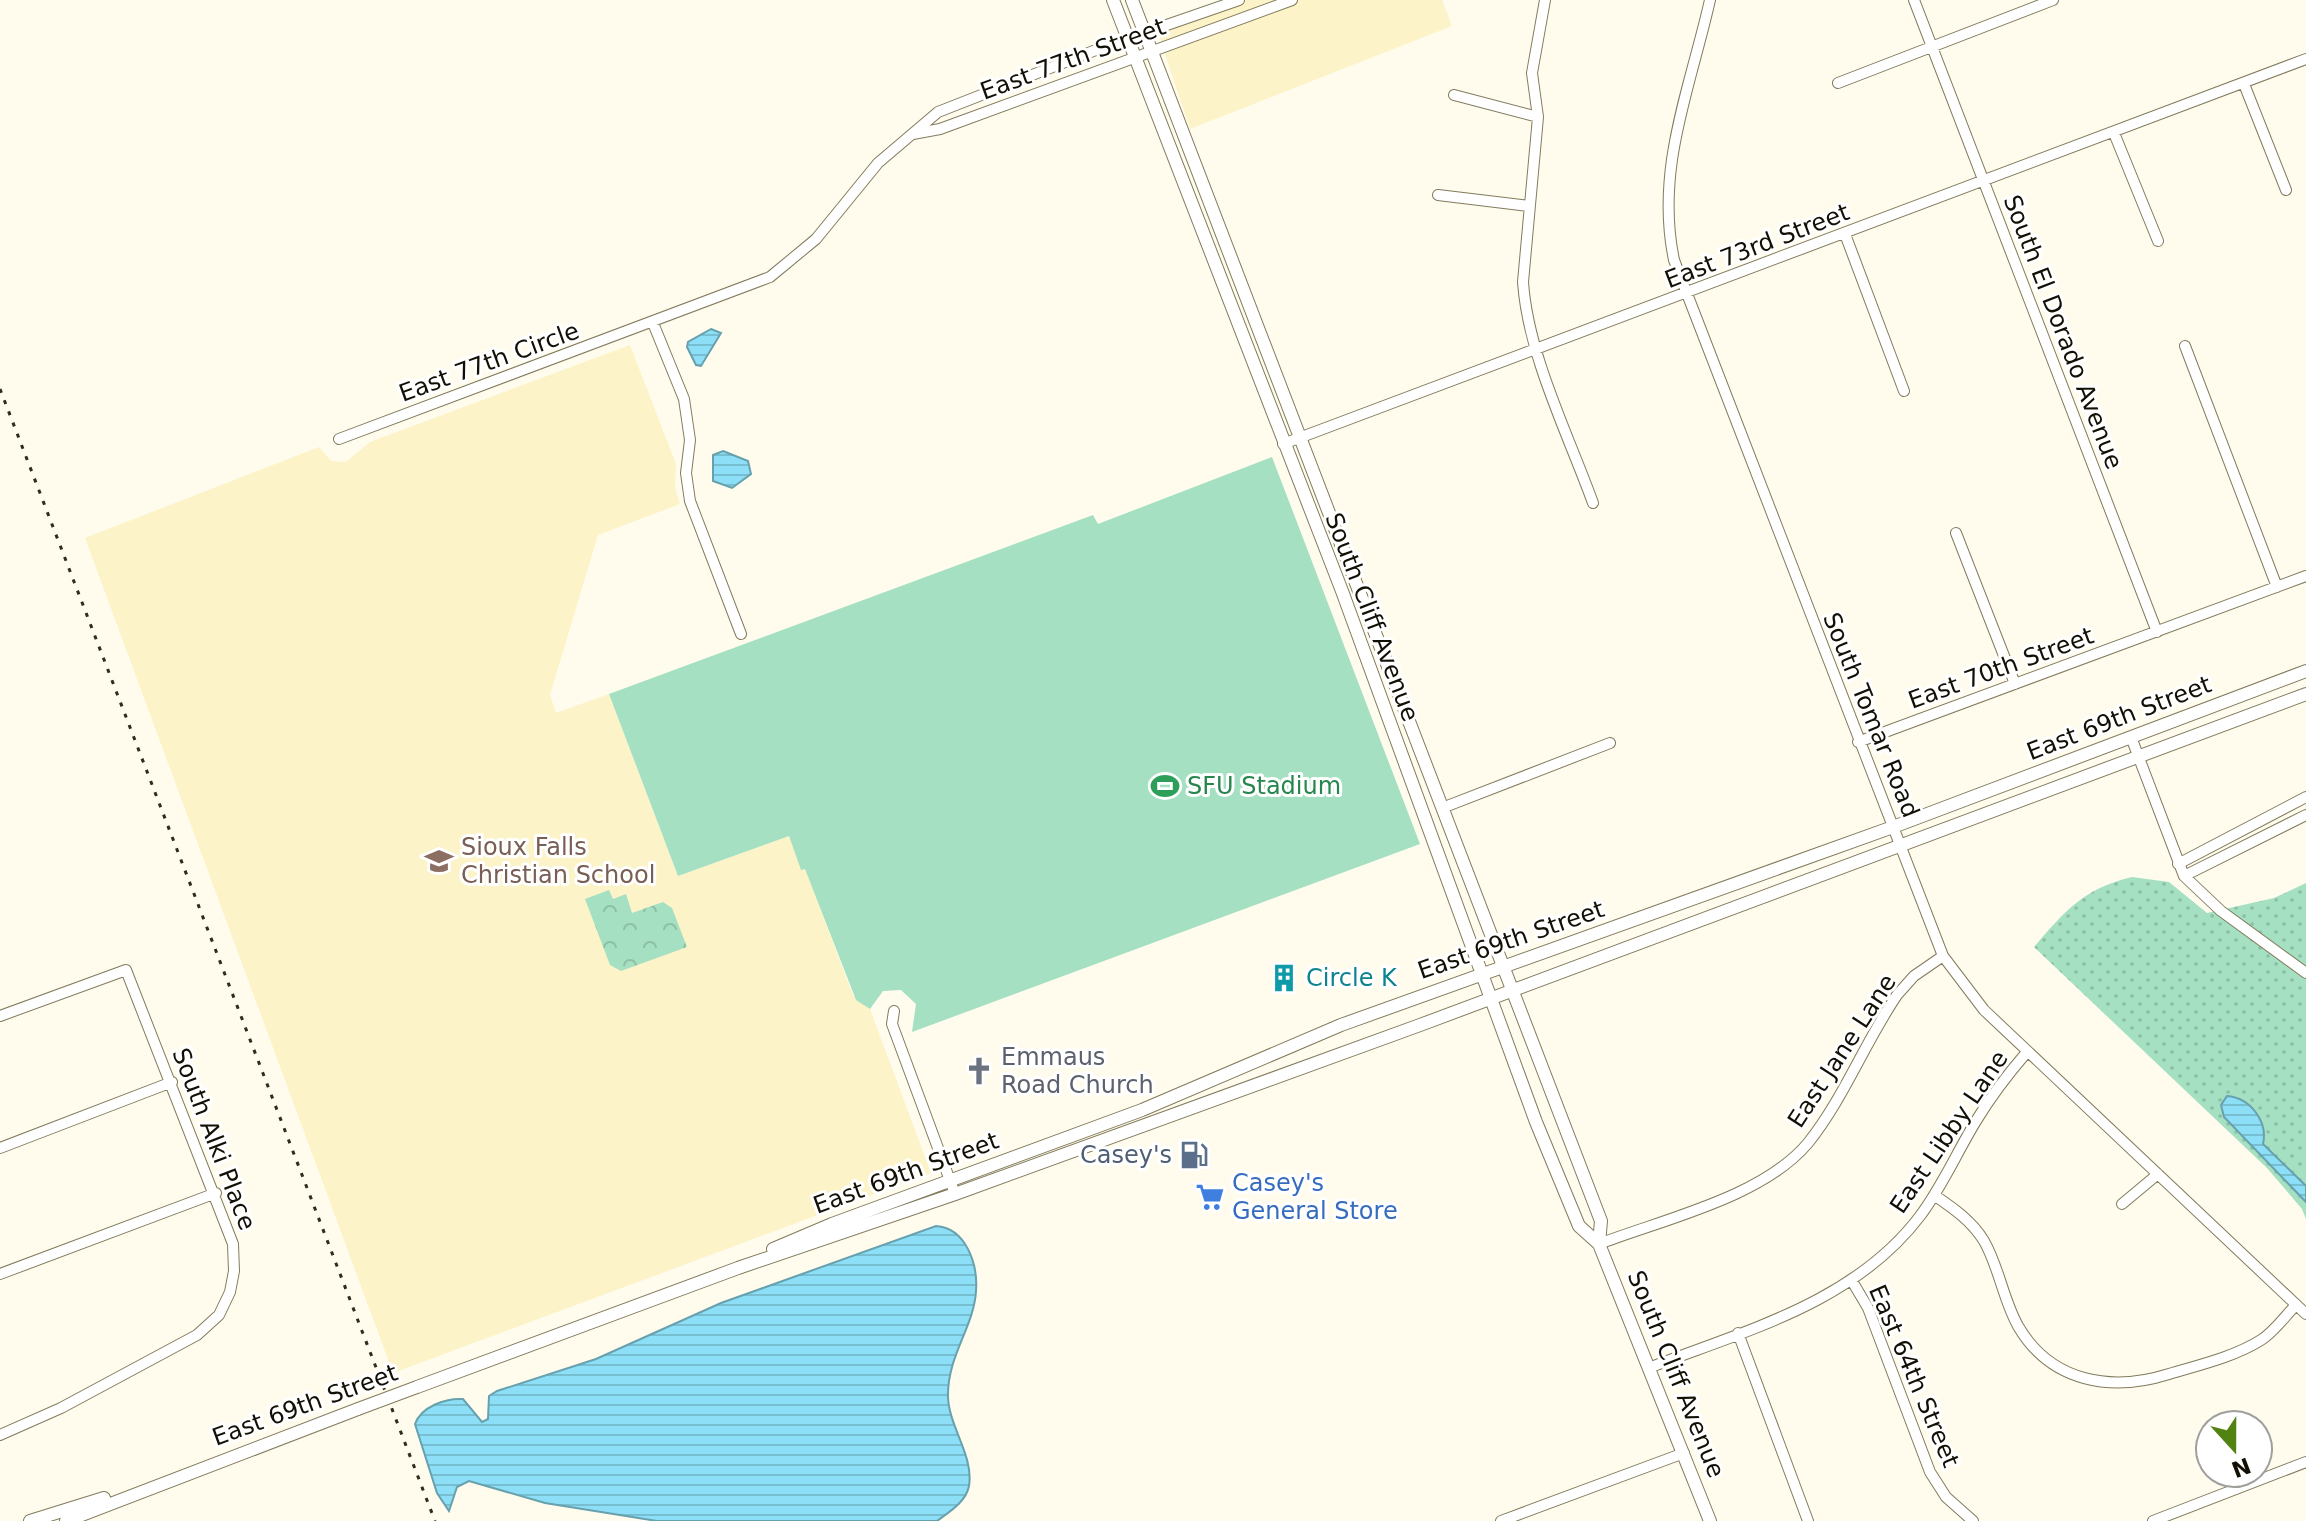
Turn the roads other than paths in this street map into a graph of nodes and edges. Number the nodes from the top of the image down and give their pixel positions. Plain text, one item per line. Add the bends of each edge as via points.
1 (1113, 0) edge
2 (1132, 0) edge
3 (1239, 0) edge
4 (1292, 0) edge
5 (1545, 0) edge
6 (1710, 0) edge
7 (1914, 0) edge
8 (2053, 0) edge
9 (1146, 35) junction
10 (1128, 40) junction
11 (1931, 47) junction
12 (1153, 52) junction
13 (1135, 59) junction
14 (2306, 59) edge
15 (1838, 83) dead end
16 (2244, 84) junction
17 (1454, 95) dead end
18 (1538, 117) junction
19 (2114, 133) junction
20 (911, 135) junction
21 (1984, 182) junction
22 (2286, 190) dead end
23 (1438, 195) dead end
24 (1529, 206) junction
25 (1845, 234) junction
26 (2158, 241) dead end
27 (1687, 294) junction
28 (653, 323) junction
29 (2185, 346) dead end
30 (1537, 349) junction
31 (1904, 391) dead end
32 (1299, 438) junction
33 (339, 439) dead end
34 (1283, 444) junction
35 (1593, 503) dead end
36 (1956, 533) dead end
37 (2306, 576) edge
38 (2277, 587) junction
39 (2157, 632) junction
40 (741, 634) dead end
41 (2306, 671) edge
42 (2015, 684) junction
43 (2306, 694) edge
44 (2131, 737) junction
45 (1858, 742) junction
46 (1610, 743) dead end
47 (2138, 757) junction
48 (2306, 797) edge
49 (1442, 808) junction
50 (2306, 815) edge
51 (1893, 827) junction
52 (1901, 845) junction
53 (2178, 864) junction
54 (2184, 876) junction
55 (1943, 956) junction
56 (1502, 966) junction
57 (1483, 973) junction
58 (2306, 973) edge
59 (1512, 990) junction
60 (1491, 997) junction
61 (894, 1011) dead end
62 (0, 1016) edge
63 (2027, 1052) junction
64 (172, 1082) junction
65 (0, 1148) edge
66 (2158, 1174) junction
67 (950, 1180) junction
68 (216, 1193) junction
69 (955, 1194) junction
70 (1934, 1195) junction
71 (2122, 1204) dead end
72 (1599, 1244) junction
73 (738, 1268) junction
74 (0, 1274) edge
75 (1852, 1281) junction
76 (2296, 1305) junction
77 (2306, 1314) edge
78 (1738, 1333) junction
79 (1651, 1367) junction
80 (0, 1435) edge
81 (1684, 1453) junction
82 (2306, 1462) edge
83 (202, 1466) junction
84 (30, 1521) edge
85 (66, 1521) edge
86 (1501, 1521) edge
87 (1710, 1521) edge
88 (1808, 1521) edge
89 (1973, 1521) edge
90 (2153, 1521) edge

1 - 10 main road, South Cliff Avenue
2 - 9 main road, South Cliff Avenue
3 - 9 street, East 77th Street
4 - 12 street, East 77th Street
5 - 18 street via 1532,73
6 - 27 street, South Tomar Road via 1666,190 1674,260
7 - 11 street, South El Dorado Avenue
8 - 11 street
9 - 10 street, East 77th Street
9 - 12 main road, South Cliff Avenue
10 - 13 main road, South Cliff Avenue
10 - 20 street, East 77th Street via 949,106
11 - 15 street
11 - 21 street, South El Dorado Avenue
12 - 13 street, East 77th Street
12 - 32 main road, South Cliff Avenue
13 - 20 street, East 77th Street
13 - 34 main road, South Cliff Avenue
14 - 16 street, East 73rd Street
16 - 19 street, East 73rd Street
16 - 22 street
17 - 18 street
18 - 24 street
19 - 21 street, East 73rd Street
19 - 26 street
20 - 28 street, East 77th Street via 878,163 816,239 770,277
21 - 25 street, East 73rd Street
21 - 39 street, South El Dorado Avenue
23 - 24 street
24 - 30 street via 1523,282
25 - 27 street, East 73rd Street
25 - 31 street
27 - 30 street, East 73rd Street
27 - 45 street, South Tomar Road
28 - 33 street, East 77th Circle
28 - 40 street via 684,399 690,501
29 - 38 street
30 - 32 street, East 73rd Street
30 - 35 street
32 - 34 street, East 73rd Street
32 - 49 main road, South Cliff Avenue
34 - 57 main road, South Cliff Avenue
36 - 42 street
37 - 38 street, East 70th Street
38 - 39 street, East 70th Street
39 - 42 street, East 70th Street
41 - 44 main road, East 69th Street
42 - 45 street, East 70th Street
43 - 47 main road, East 69th Street
44 - 47 street
44 - 51 main road, East 69th Street
45 - 51 street, South Tomar Road
46 - 49 street
47 - 52 main road, East 69th Street
47 - 53 street
48 - 53 street
49 - 56 main road, South Cliff Avenue
50 - 54 street
51 - 52 street, South Tomar Road
51 - 56 main road, East 69th Street
52 - 55 street, South Tomar Road
52 - 59 main road, East 69th Street
53 - 54 street
54 - 58 street via 2221,911
55 - 63 street, South Tomar Road via 1984,1010
55 - 72 street, East Jane Lane via 1897,995 1818,1129 1788,1162 1749,1187
56 - 57 main road, East 69th Street
56 - 59 main road, South Cliff Avenue
57 - 60 main road, South Cliff Avenue
57 - 67 main road, East 69th Street via 1307,1038 1142,1110
59 - 60 main road, East 69th Street
59 - 72 main road, South Cliff Avenue via 1601,1221
60 - 69 main road, East 69th Street
60 - 72 main road, South Cliff Avenue via 1579,1226
61 - 67 street via 892,1024
62 - 64 street, South Alki Place via 126,970
63 - 66 street, South Tomar Road
63 - 70 street, East Libby Lane via 1995,1091
64 - 65 street
64 - 68 street, South Alki Place
66 - 71 street
66 - 76 street, South Tomar Road
67 - 69 street
67 - 73 main road, East 69th Street via 796,1238
68 - 74 street
68 - 80 street, South Alki Place via 233,1244 234,1271 226,1302 210,1326 175,1349
69 - 73 main road, East 69th Street
70 - 75 street, East Libby Lane via 1896,1244
70 - 76 street via 1984,1241 2019,1328 2032,1344 2067,1372 2089,1380 2109,1385 2142,1382 2239,1351 2263,1339
72 - 79 main road, South Cliff Avenue
73 - 83 main road, East 69th Street, bridge
75 - 78 street, East Libby Lane
75 - 89 street, East 64th Street via 1868,1308 1930,1472 1946,1497
76 - 77 street, South Tomar Road
78 - 79 street, East Libby Lane
78 - 88 street
79 - 81 main road, South Cliff Avenue
81 - 86 street
81 - 87 main road, South Cliff Avenue
82 - 90 street
83 - 84 main road, East 69th Street
83 - 85 main road, East 69th Street

